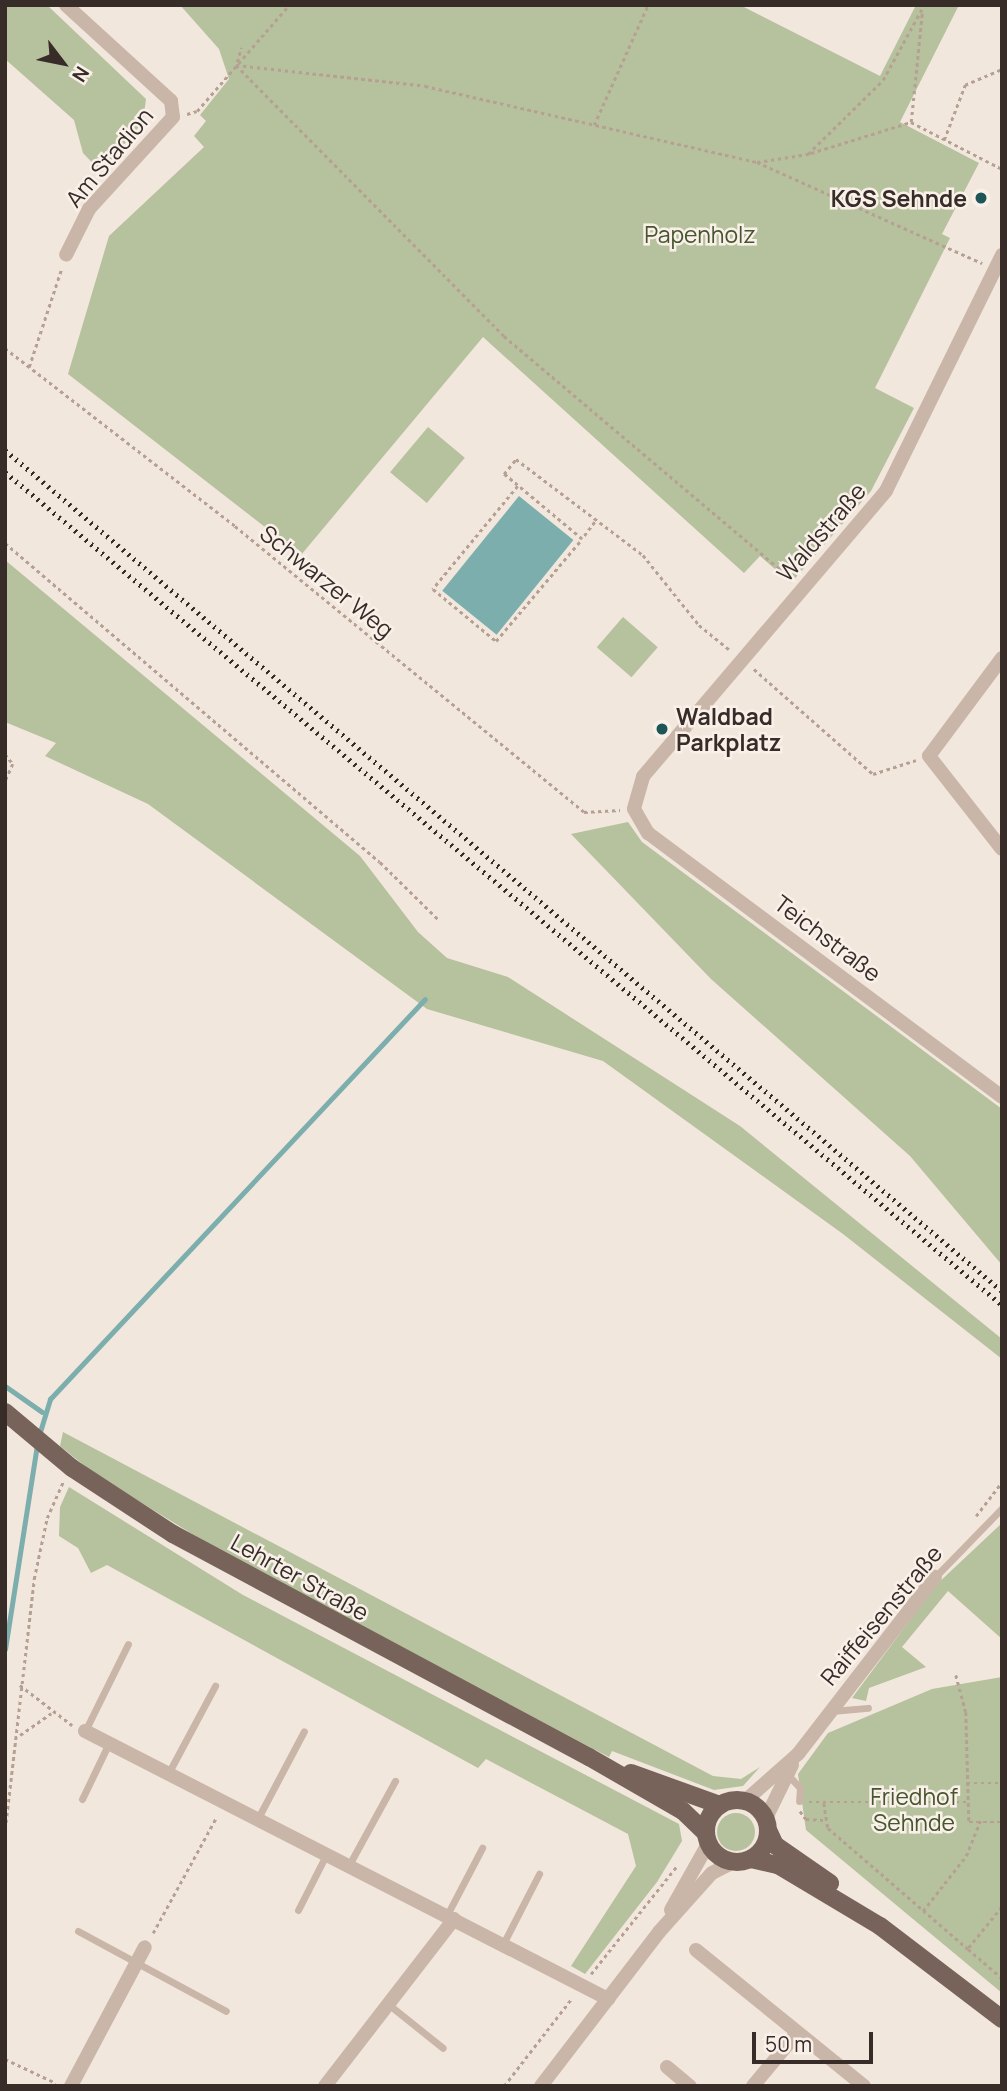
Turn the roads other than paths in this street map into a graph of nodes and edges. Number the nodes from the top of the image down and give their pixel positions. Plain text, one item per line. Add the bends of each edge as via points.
1 (66, 5) edge
2 (66, 255) road end
3 (1002, 255) edge
4 (996, 277) edge
5 (1002, 658) edge
6 (634, 809) joint
7 (1002, 849) edge
8 (1002, 1097) edge
9 (5, 1412) edge
10 (1002, 1508) edge
11 (935, 1577) joint
12 (128, 1644) dead end
13 (215, 1686) dead end
14 (868, 1708) dead end
15 (831, 1711) junction
16 (85, 1731) joint
17 (304, 1731) dead end
18 (110, 1741) junction
19 (797, 1754) junction
20 (589, 1757) junction
21 (169, 1772) junction
22 (787, 1774) junction
23 (395, 1781) dead end
24 (82, 1799) dead end
25 (745, 1801) junction
26 (799, 1801) road end
27 (720, 1805) junction
28 (258, 1818) junction
29 (767, 1825) junction
30 (707, 1838) junction
31 (482, 1848) dead end
32 (327, 1853) junction
33 (751, 1859) junction
34 (732, 1863) junction
35 (349, 1865) junction
36 (539, 1874) dead end
37 (298, 1910) dead end
38 (451, 1917) junction
39 (880, 1926) junction
40 (78, 1931) dead end
41 (659, 1932) junction
42 (503, 1944) junction
43 (145, 1947) road end
44 (696, 1950) dead end
45 (137, 1963) junction
46 (608, 1999) junction
47 (388, 2004) junction
48 (226, 2011) dead end
49 (1002, 2019) edge
50 (797, 2033) junction
51 (443, 2048) dead end
52 (667, 2067) dead end
53 (71, 2086) edge
54 (325, 2086) edge
55 (541, 2086) edge
56 (690, 2086) edge
57 (753, 2086) edge
58 (864, 2086) edge

1 - 2 street, Am Stadion via 171,101 173,117 89,209
3 - 4 street, Waldstraße
4 - 6 street, Waldstraße via 886,491 643,777
5 - 7 street via 929,756
6 - 8 street, Teichstraße via 648,833
9 - 20 main road, Lehrter Straße via 72,1468 241,1573
10 - 11 lane, Raiffeisenstraße
11 - 15 street, Raiffeisenstraße
12 - 16 lane
13 - 21 lane
14 - 15 lane
15 - 19 street, Raiffeisenstraße
16 - 18 street
17 - 28 lane
18 - 21 street
18 - 24 lane
19 - 22 street, Raiffeisenstraße
19 - 25 street, Raiffeisenstraße
20 - 27 main road, Lehrter Straße
20 - 30 main road, Lehrter Straße via 683,1811
21 - 28 street
22 - 26 lane via 800,1788
22 - 29 street, Raiffeisenstraße
23 - 35 lane
25 - 27 main road
25 - 29 main road
27 - 30 main road
28 - 32 street
29 - 33 main road
29 - 39 main road via 775,1845
30 - 34 main road
30 - 41 street
31 - 38 lane
32 - 35 street
32 - 37 lane
33 - 34 main road
33 - 39 main road via 778,1865
34 - 41 street via 712,1873
35 - 38 street
36 - 42 lane
38 - 42 street
38 - 47 street
39 - 49 main road
40 - 45 lane
41 - 46 street
42 - 46 street
43 - 45 street
44 - 50 street
45 - 48 lane
45 - 53 street
46 - 55 street
47 - 51 lane
47 - 54 street
50 - 57 street
50 - 58 street
52 - 56 street

